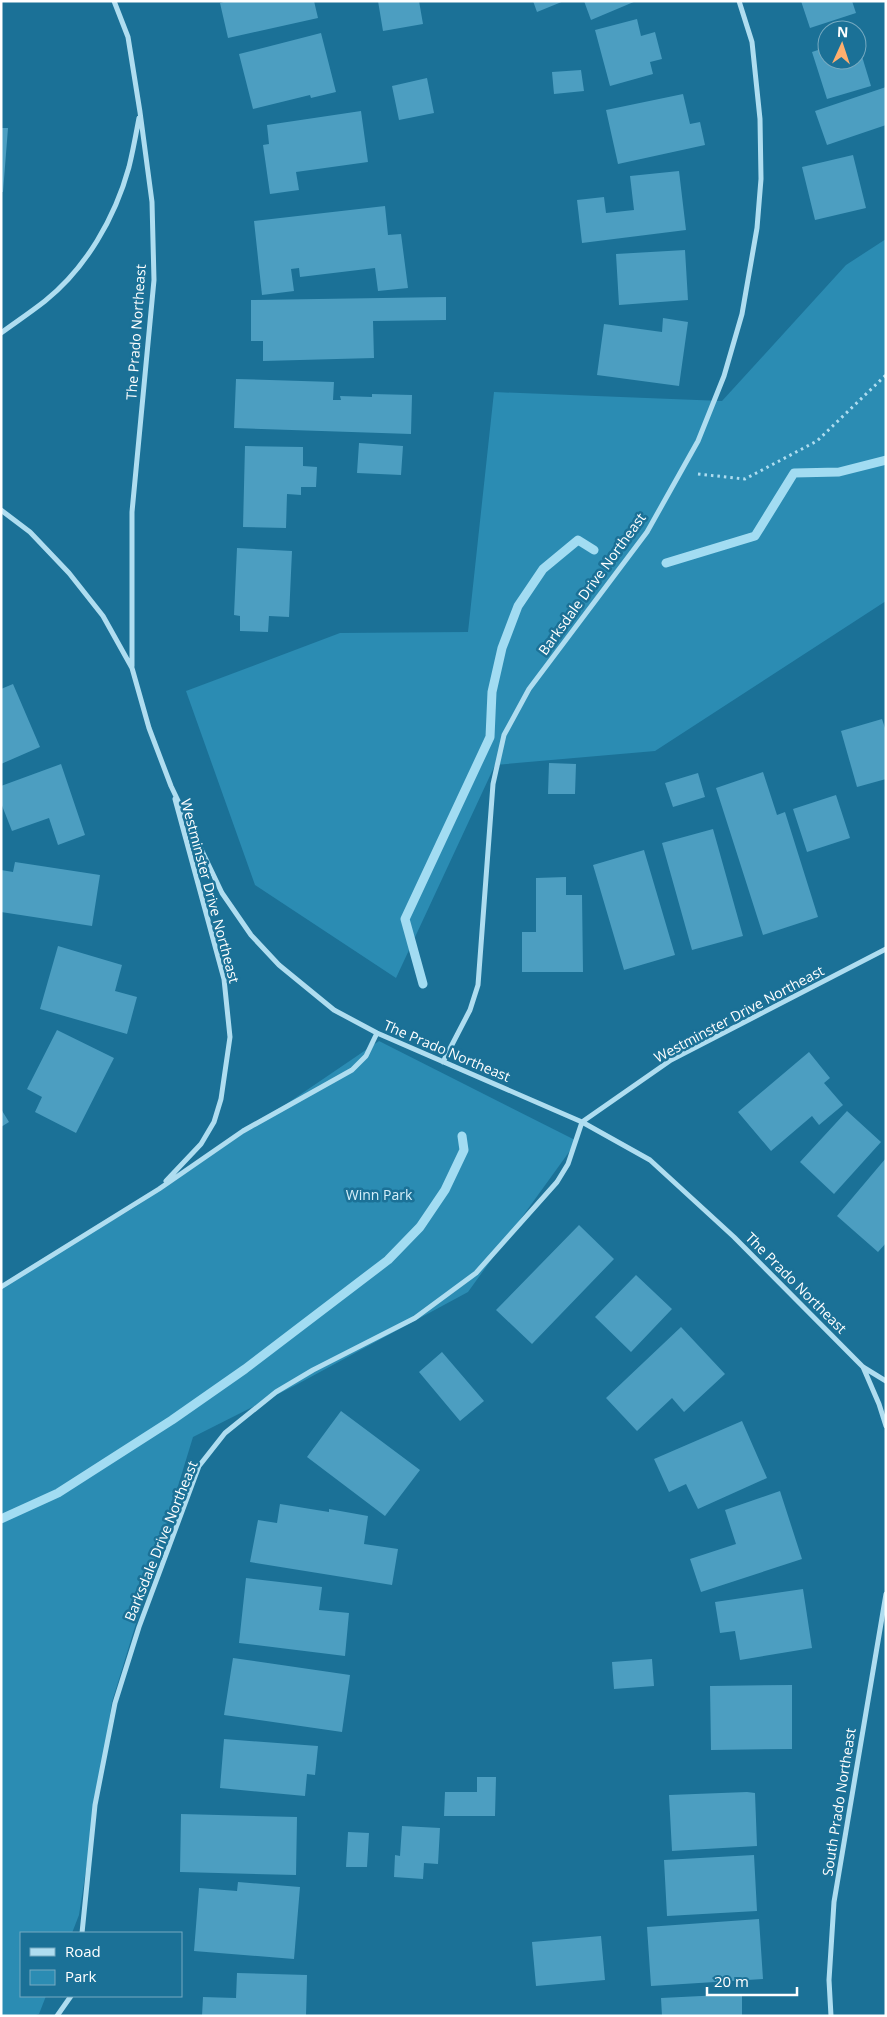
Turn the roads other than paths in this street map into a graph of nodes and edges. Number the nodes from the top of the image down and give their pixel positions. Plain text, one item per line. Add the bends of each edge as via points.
1 (114, 1) edge
2 (739, 1) edge
3 (140, 112) junction
4 (1, 333) edge
5 (1, 510) edge
6 (132, 668) junction
7 (171, 786) junction
8 (886, 949) edge
9 (376, 1033) junction
10 (444, 1062) junction
11 (582, 1122) junction
12 (159, 1189) junction
13 (1, 1287) edge
14 (863, 1367) junction
15 (886, 1381) edge
16 (886, 1426) edge
17 (886, 1594) edge
18 (82, 1932) edge
19 (70, 1997) edge
20 (58, 2016) edge
21 (831, 2016) edge

1 - 3 street, The Prado Northeast via 128,37
2 - 10 street, Barksdale Drive Northeast via 752,42 760,115 761,179 755,244 742,314 724,376 698,441 647,532 529,689 504,735 493,784 478,985 470,1010
3 - 4 street via 129,166 103,232 77,268 46,300
3 - 6 street, The Prado Northeast via 152,202 154,280 132,512
5 - 6 street, The Prado Northeast via 30,532 69,573 103,616
6 - 7 street, The Prado Northeast
7 - 9 street, The Prado Northeast via 222,893 251,935 279,965 334,1010
7 - 12 street, Westminster Drive Northeast via 224,979 230,1037 221,1099 214,1122 201,1144
8 - 11 street, Westminster Drive Northeast via 671,1060
9 - 10 street, The Prado Northeast
9 - 12 street, Westminster Drive Northeast via 366,1056 352,1070 243,1131
10 - 11 street, The Prado Northeast
11 - 14 street, The Prado Northeast via 650,1160 734,1237
11 - 18 street, Barksdale Drive Northeast via 568,1164 557,1182 476,1273 415,1318 276,1392 225,1433 199,1466 139,1627 115,1703 95,1805
12 - 13 street, Westminster Drive Northeast
14 - 15 street, The Prado Northeast
14 - 16 street, The Prado Northeast
17 - 21 street, South Prado Northeast via 834,1902 829,1980
19 - 20 street

